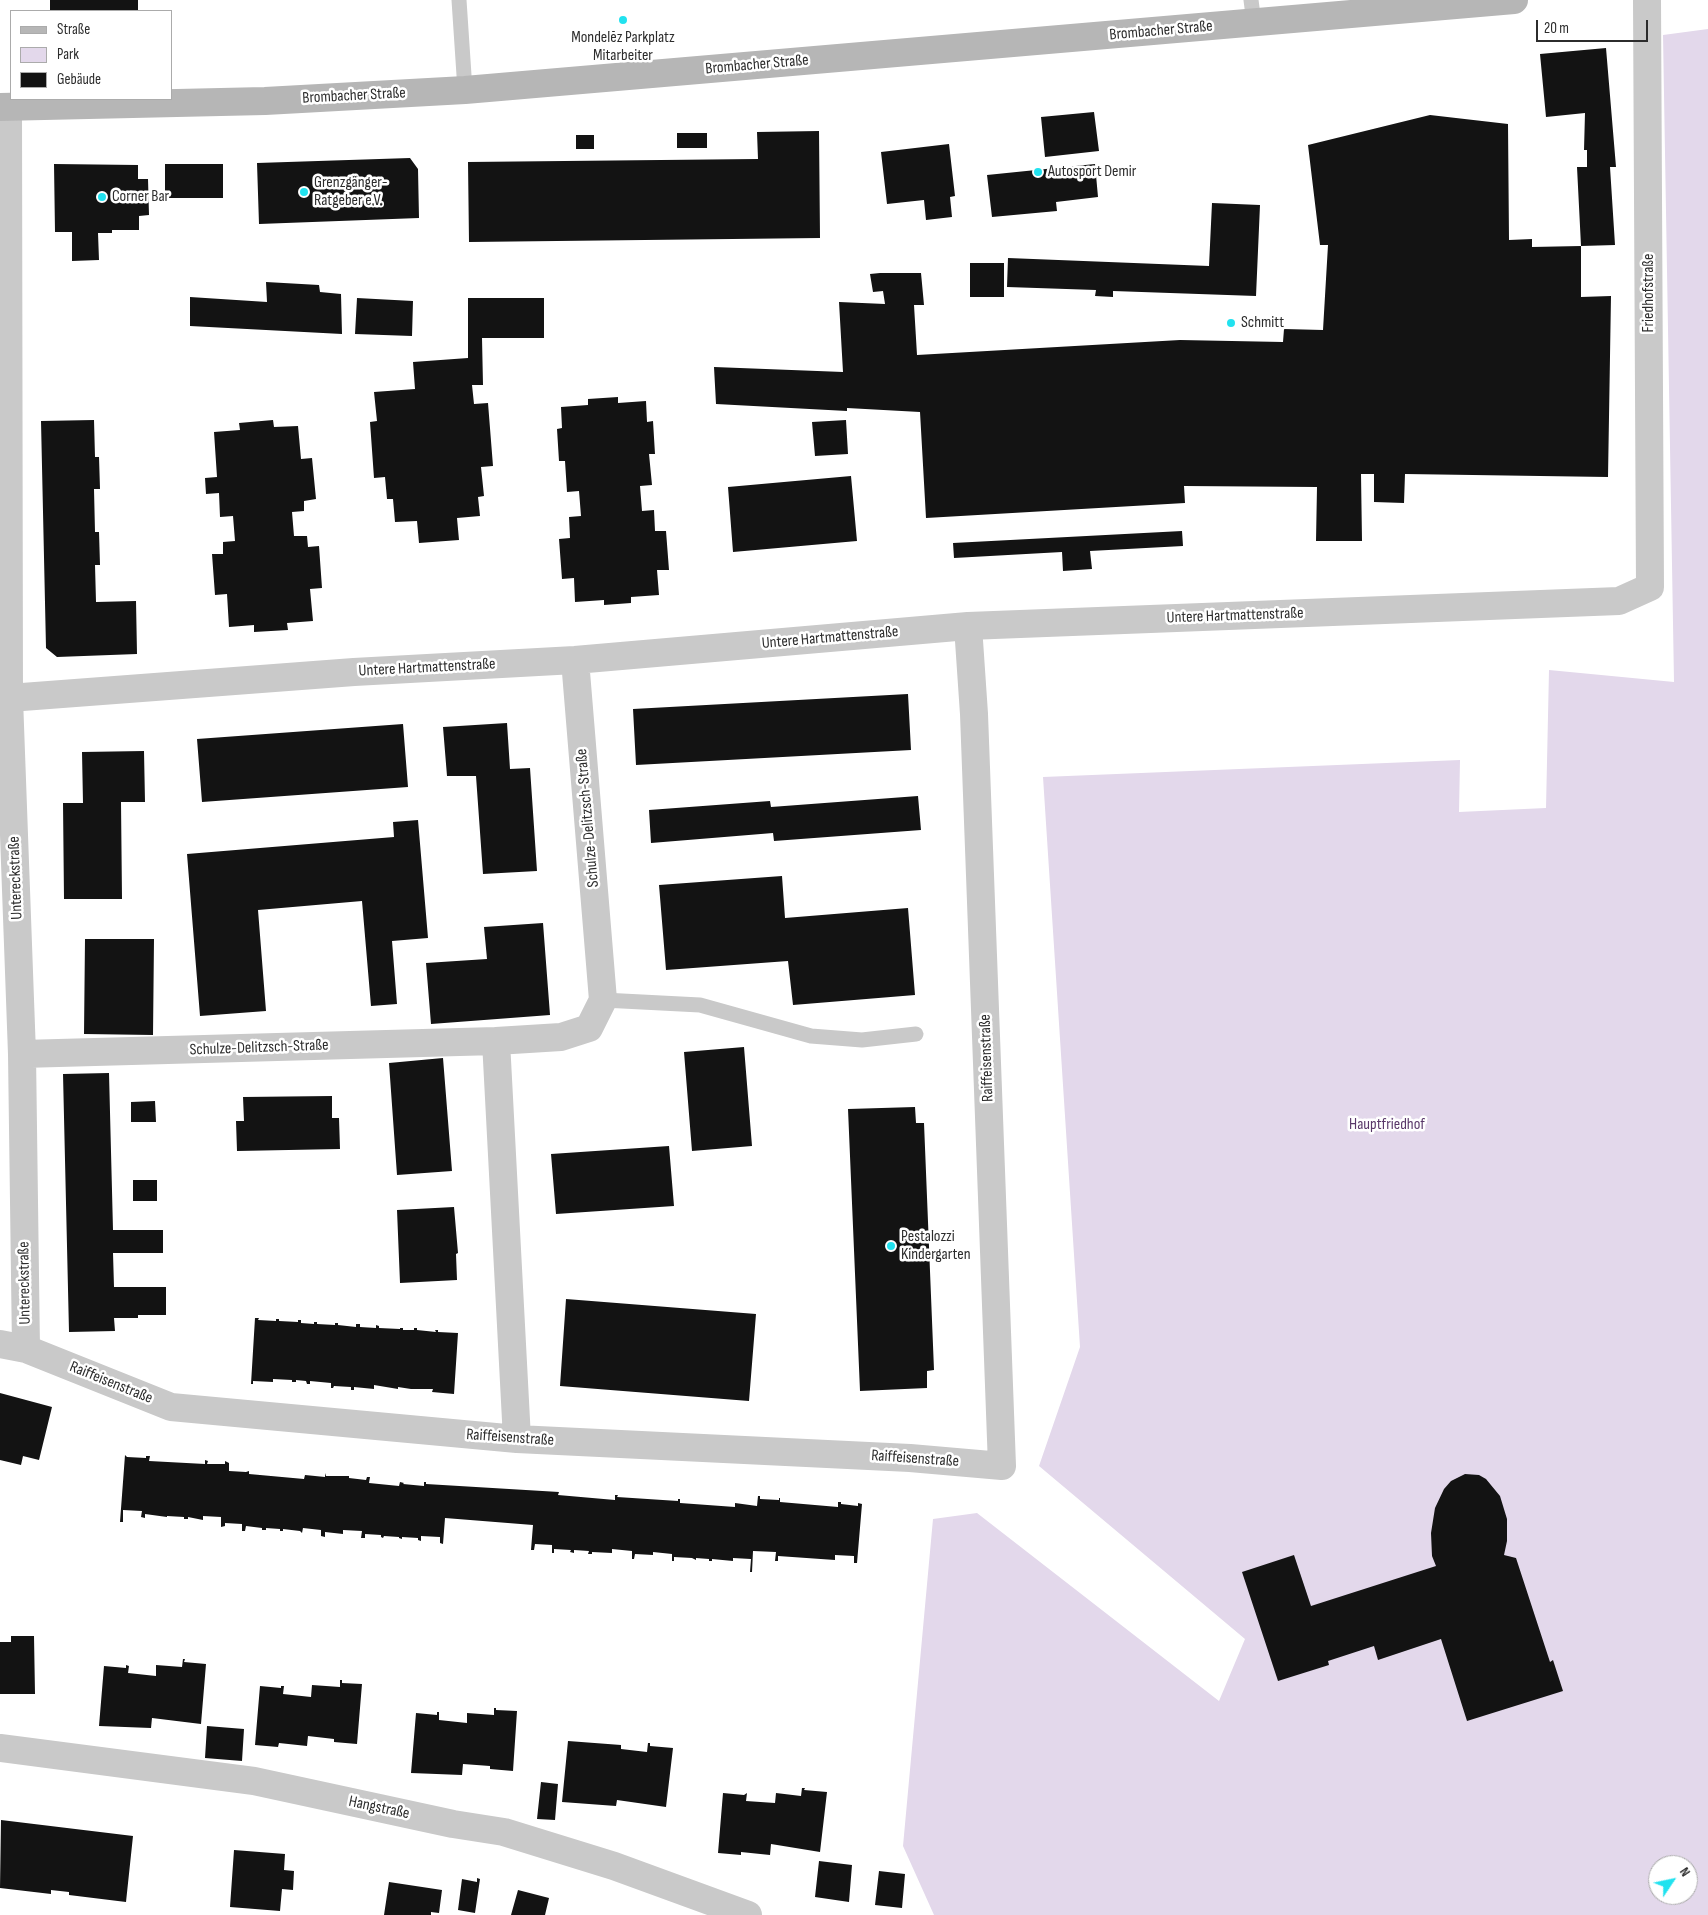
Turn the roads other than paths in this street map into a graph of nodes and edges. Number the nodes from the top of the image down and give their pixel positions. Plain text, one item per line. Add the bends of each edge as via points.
1 (459, 0) edge
2 (1514, 0) edge
3 (1647, 0) edge
4 (1441, 3) edge
5 (1252, 12) edge
6 (465, 90) junction
7 (4, 107) edge
8 (1650, 587) joint
9 (968, 626) junction
10 (575, 660) junction
11 (4, 698) edge
12 (603, 1000) junction
13 (916, 1034) dead end
14 (496, 1041) junction
15 (22, 1054) junction
16 (13, 1347) edge
17 (517, 1439) junction
18 (0, 1748) edge
19 (748, 1915) edge

1 - 6 lane
2 - 4 main road, Brombacher Straße
3 - 8 street, Friedhofstraße
4 - 5 main road, Brombacher Straße
5 - 6 main road, Brombacher Straße
6 - 7 main road, Brombacher Straße via 264,101
7 - 11 street, Untereckstraße
8 - 9 street, Untere Hartmattenstraße via 1619,601
9 - 10 street, Untere Hartmattenstraße
9 - 17 street, Raiffeisenstraße via 1002,1466 910,1458
10 - 11 street, Untere Hartmattenstraße via 354,672
10 - 12 street, Schulze-Delitzsch-Straße
11 - 15 street, Untereckstraße
12 - 13 lane via 700,1006 811,1036 862,1040
12 - 14 street, Schulze-Delitzsch-Straße via 589,1028 561,1037
14 - 15 street, Schulze-Delitzsch-Straße
14 - 17 street
15 - 16 street, Untereckstraße
16 - 17 street, Raiffeisenstraße via 172,1407
18 - 19 street, Hangstraße via 254,1781 504,1832 614,1866

